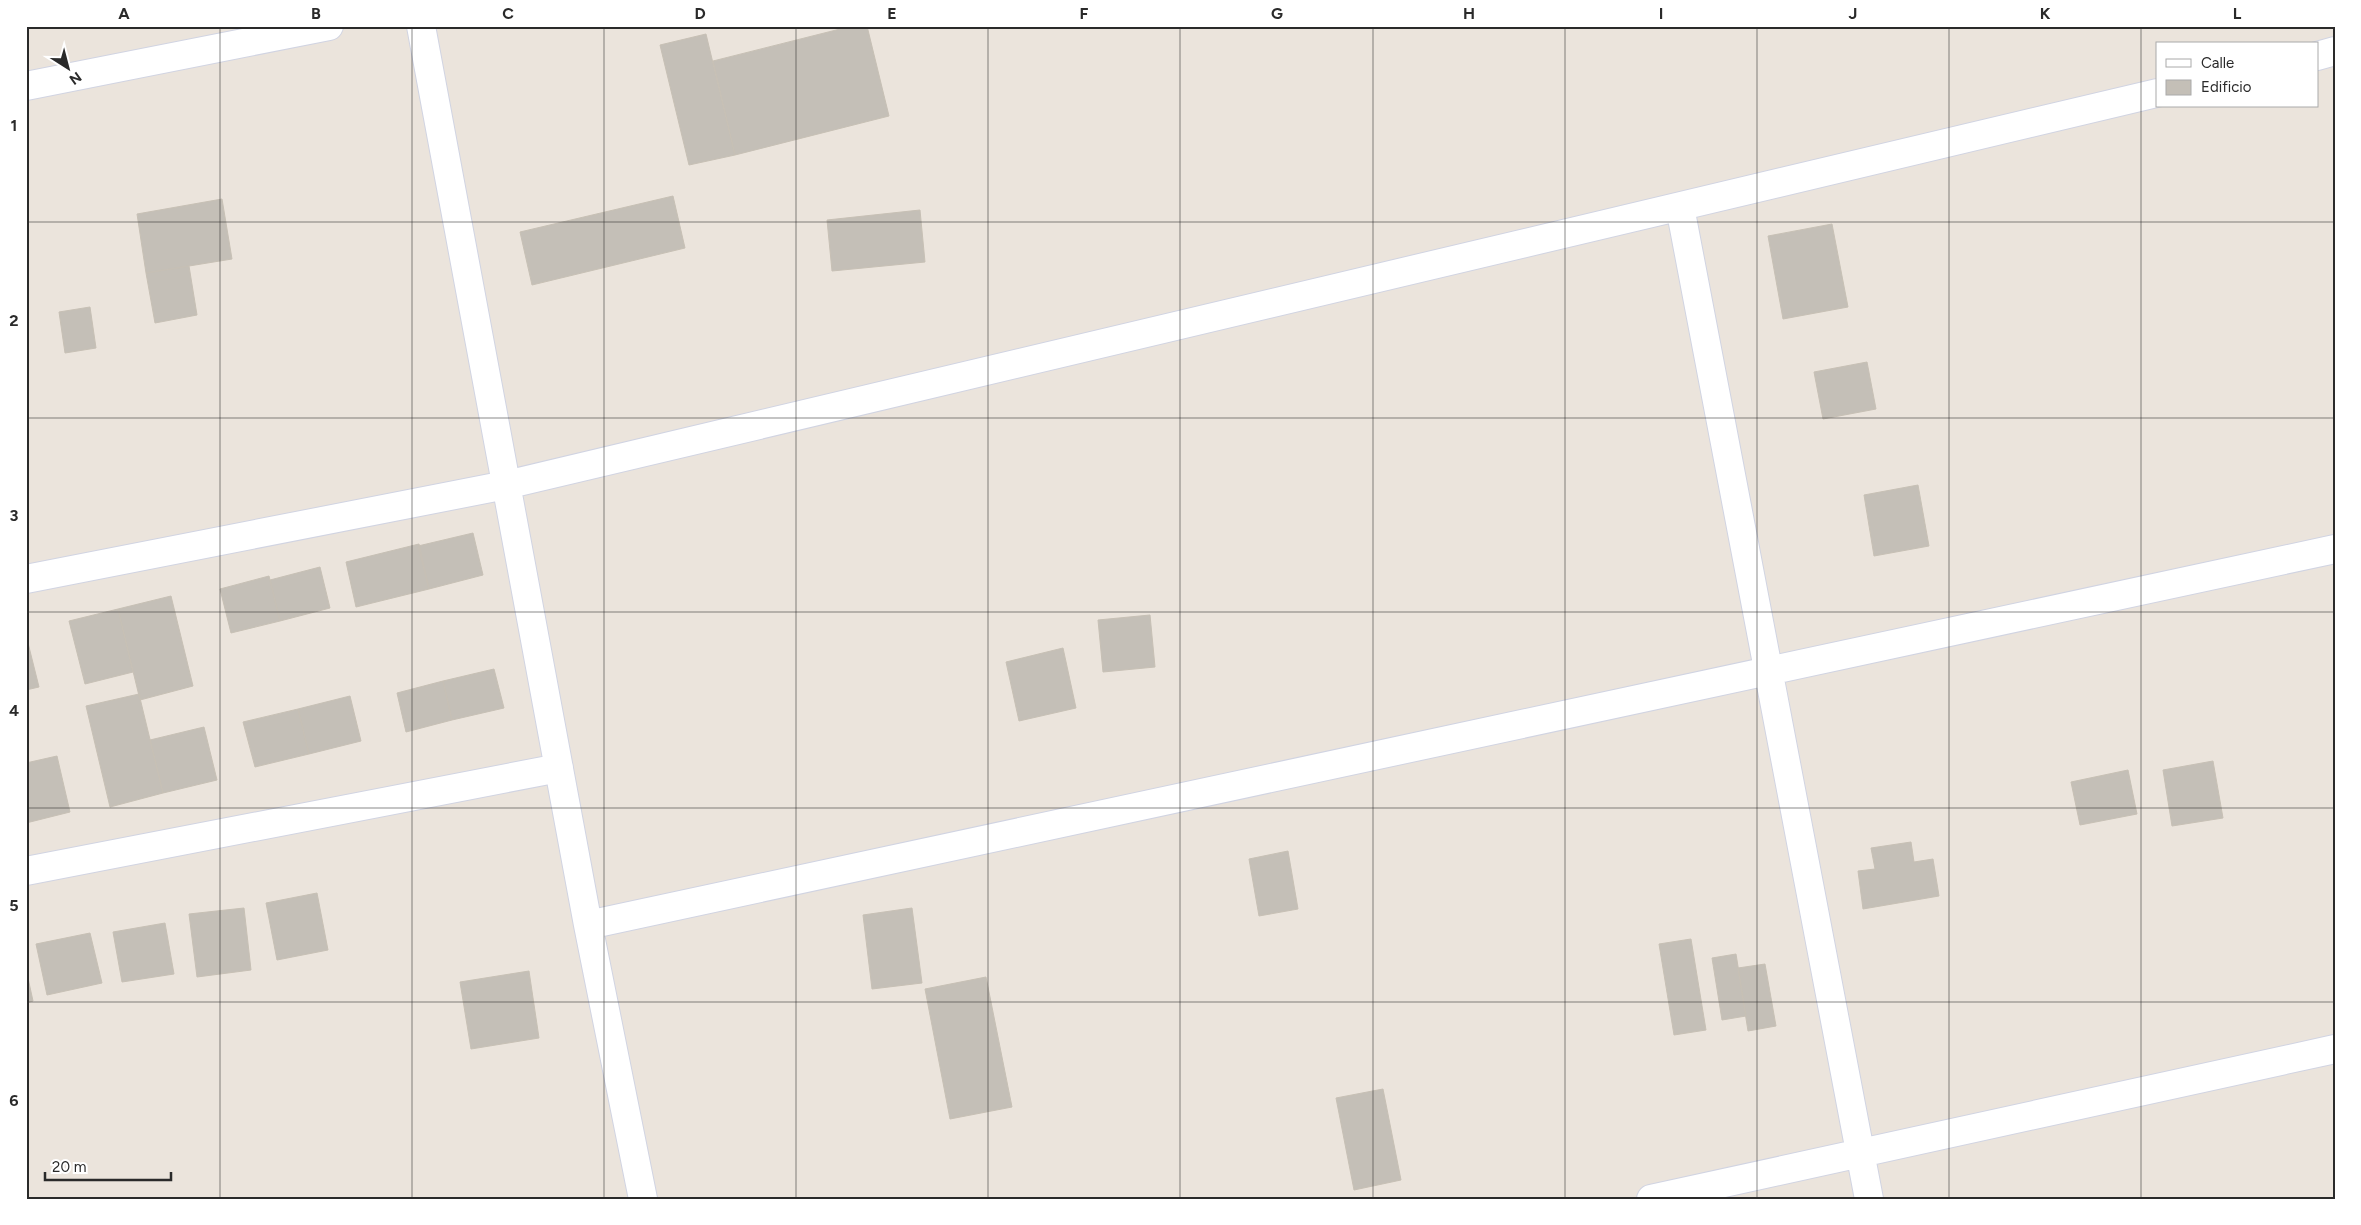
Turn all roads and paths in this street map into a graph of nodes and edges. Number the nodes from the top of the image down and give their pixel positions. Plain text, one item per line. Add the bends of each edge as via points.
1 (329, 26) edge
2 (421, 26) edge
3 (2335, 51) edge
4 (2318, 56) edge
5 (26, 86) edge
6 (2156, 94) edge
7 (1680, 207) junction
8 (506, 485) junction
9 (2335, 549) edge
10 (26, 579) edge
11 (1768, 671) junction
12 (559, 768) junction
13 (26, 871) edge
14 (588, 925) junction
15 (2335, 1049) edge
16 (1860, 1152) junction
17 (643, 1199) edge
18 (1651, 1199) edge
19 (1869, 1199) edge

1 - 5 street
2 - 8 street
3 - 4 street
6 - 7 street
7 - 8 street
7 - 11 street
8 - 10 street
8 - 12 street
9 - 11 street
11 - 14 street
11 - 16 street
12 - 13 street
12 - 14 street
14 - 17 street
15 - 16 street
16 - 18 street
16 - 19 street

